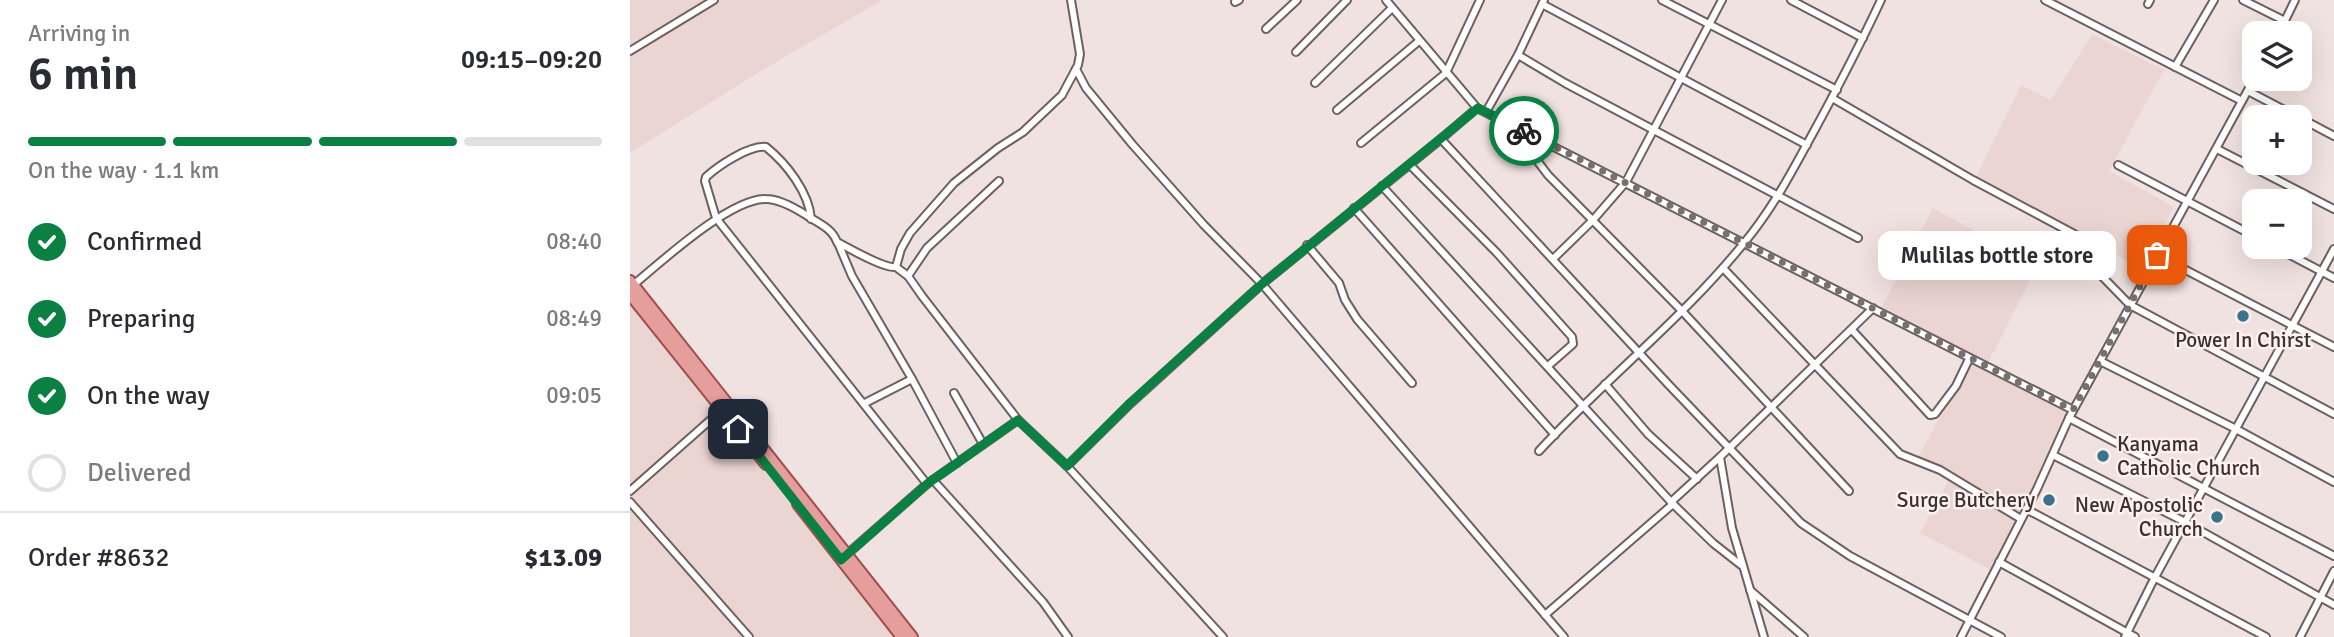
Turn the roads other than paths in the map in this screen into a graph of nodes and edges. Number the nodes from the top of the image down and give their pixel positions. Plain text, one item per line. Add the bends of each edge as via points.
1 (714, 0) edge
2 (1071, 0) edge
3 (1297, 0) edge
4 (1347, 0) edge
5 (1386, 0) edge
6 (1480, 0) edge
7 (1662, 0) edge
8 (1722, 0) edge
9 (1791, 0) edge
10 (1881, 0) edge
11 (2045, 0) edge
12 (2214, 0) edge
13 (2243, 0) edge
14 (2295, 0) edge
15 (1543, 2) edge
16 (1392, 8) junction
17 (2283, 21) edge
18 (2285, 21) edge
19 (1709, 25) junction
20 (1266, 29) dead end
21 (1863, 37) junction
22 (1419, 41) junction
23 (630, 51) edge
24 (1296, 52) dead end
25 (1518, 55) junction
26 (2175, 67) junction
27 (1076, 69) junction
28 (1446, 73) junction
29 (1681, 78) junction
30 (1315, 83) dead end
31 (1837, 90) junction
32 (2248, 91) joint
33 (1832, 98) junction
34 (2242, 101) junction
35 (2274, 105) edge
36 (1478, 108) junction
37 (1337, 110) dead end
38 (1486, 113) junction
39 (2312, 125) edge
40 (1522, 131) junction
41 (1655, 131) junction
42 (2334, 136) edge
43 (1441, 139) junction
44 (1361, 143) dead end
45 (1807, 145) junction
46 (2217, 149) junction
47 (1410, 165) junction
48 (2119, 165) dead end
49 (999, 181) dead end
50 (1626, 182) junction
51 (1382, 186) junction
52 (1778, 196) junction
53 (2187, 203) junction
54 (1354, 208) junction
55 (2334, 209) edge
56 (716, 218) junction
57 (811, 219) junction
58 (1593, 220) junction
59 (2242, 230) edge
60 (1858, 237) dead end
61 (837, 242) junction
62 (1745, 242) junction
63 (1307, 246) junction
64 (2334, 249) edge
65 (2157, 255) junction
66 (1553, 259) junction
67 (2298, 259) edge
68 (897, 267) junction
69 (1723, 268) junction
70 (2322, 272) junction
71 (908, 276) junction
72 (2334, 278) edge
73 (1262, 284) junction
74 (631, 287) edge
75 (2130, 305) junction
76 (1873, 308) junction
77 (1683, 312) junction
78 (2293, 326) junction
79 (1852, 330) junction
80 (2334, 347) edge
81 (1640, 353) junction
82 (1969, 359) junction
83 (2099, 361) junction
84 (1815, 363) junction
85 (1548, 366) junction
86 (2265, 378) junction
87 (912, 379) junction
88 (1412, 383) dead end
89 (1605, 384) junction
90 (954, 393) dead end
91 (865, 403) junction
92 (1584, 405) junction
93 (1772, 406) junction
94 (725, 407) junction
95 (2073, 410) junction
96 (2334, 414) edge
97 (2069, 418) junction
98 (1018, 420) junction
99 (2236, 429) junction
100 (1555, 435) junction
101 (983, 444) junction
102 (1729, 447) junction
103 (1539, 451) dead end
104 (2053, 455) junction
105 (1720, 457) junction
106 (957, 463) junction
107 (1067, 466) junction
108 (1697, 478) junction
109 (930, 482) junction
110 (2334, 482) edge
111 (2205, 489) junction
112 (630, 491) edge
113 (1849, 491) dead end
114 (630, 502) edge
115 (1672, 503) junction
116 (2026, 509) junction
117 (2021, 519) junction
118 (2185, 522) junction
119 (2334, 555) edge
120 (845, 557) junction
121 (1999, 562) junction
122 (1741, 565) junction
123 (2334, 571) edge
124 (2154, 579) junction
125 (1748, 588) junction
126 (2320, 598) junction
127 (2334, 605) edge
128 (1545, 615) junction
129 (1970, 620) junction
130 (2126, 635) edge
131 (749, 637) edge
132 (902, 637) edge
133 (912, 637) edge
134 (1068, 637) edge
135 (1223, 637) edge
136 (1564, 637) edge
137 (1764, 637) edge
138 (1804, 637) edge
139 (1961, 637) edge
140 (2001, 637) edge
141 (2135, 637) edge
142 (2266, 637) edge
143 (2300, 637) edge

1 - 23 street
2 - 27 street via 1080,54
3 - 20 street
4 - 24 street
5 - 16 street
6 - 28 street
7 - 19 street
8 - 19 street
9 - 21 street
10 - 21 street
11 - 26 street
12 - 26 street
13 - 17 street
14 - 18 street
15 - 25 street
15 - 29 street
16 - 22 street
16 - 30 street
19 - 29 street
19 - 31 street
21 - 31 street
22 - 28 street
22 - 37 street
25 - 38 street
25 - 41 street
26 - 34 street
27 - 68 street via 1059,99 938,200 910,233
27 - 73 street via 1086,88 1141,154
28 - 36 street
28 - 44 street
29 - 41 street
29 - 45 street
31 - 33 street
32 - 34 street
32 - 35 street
33 - 45 street
33 - 75 street via 2076,235 2092,266
34 - 46 street
36 - 38 street
36 - 43 street
38 - 40 street
39 - 42 street
40 - 50 street
40 - 58 street via 1548,175
41 - 50 street
41 - 52 street
43 - 47 street
43 - 66 street
45 - 52 street
46 - 53 street
46 - 55 street
47 - 51 street
47 - 85 street via 1572,337 1573,344
48 - 53 street
49 - 71 street via 927,248
50 - 58 street
50 - 62 street
51 - 54 street
51 - 85 street
52 - 60 street
52 - 62 street
53 - 59 street
53 - 65 street
54 - 63 street
54 - 100 street
56 - 57 street via 766,199 795,208
56 - 57 street via 706,177 727,161 761,146 773,152 791,174
56 - 74 street
56 - 91 street
57 - 61 street via 834,233
58 - 66 street
58 - 77 street
61 - 68 street via 888,268
61 - 87 street
62 - 69 street
62 - 76 street
63 - 73 street
63 - 88 street via 1339,283 1357,320
64 - 70 street
65 - 75 street
65 - 78 street
66 - 81 street
67 - 70 street
68 - 71 street
69 - 77 street
69 - 84 street
70 - 72 street
70 - 78 street
71 - 98 street
73 - 107 street
73 - 128 street
74 - 94 main road
75 - 83 street
75 - 86 street
76 - 79 street
76 - 82 street
77 - 81 street
77 - 93 street
78 - 80 street
78 - 86 street
79 - 82 street via 1930,415 1956,386
79 - 84 street
81 - 89 street
81 - 102 street
82 - 95 street
83 - 95 street
83 - 99 street
84 - 93 street
84 - 117 street via 1900,454 1940,470
85 - 92 street
86 - 96 street
86 - 99 street
87 - 91 street
87 - 106 street
89 - 92 street
89 - 108 street via 1648,434
90 - 101 street
91 - 109 street
92 - 100 street
92 - 115 street
93 - 102 street
93 - 113 street
94 - 112 street
94 - 120 main road
95 - 97 street
97 - 104 street
97 - 111 street
98 - 101 street
98 - 107 street
99 - 110 street
99 - 111 street
100 - 103 street
101 - 106 street
102 - 105 street
102 - 129 street via 1811,531
104 - 116 street
104 - 118 street
105 - 108 street
105 - 122 street
106 - 109 street
107 - 135 street
108 - 115 street
109 - 120 street
109 - 134 street via 1044,602
111 - 118 street
111 - 119 street
114 - 131 street
115 - 122 street
115 - 128 street
116 - 117 street
116 - 124 street
117 - 121 street
118 - 124 street
118 - 126 street
120 - 132 main road
120 - 133 main road
121 - 129 street
121 - 130 street
122 - 125 street
123 - 126 street
124 - 130 street
124 - 142 street
125 - 137 street
125 - 138 street
126 - 127 street
126 - 143 street
128 - 136 street
129 - 139 street
129 - 140 street
130 - 141 street

